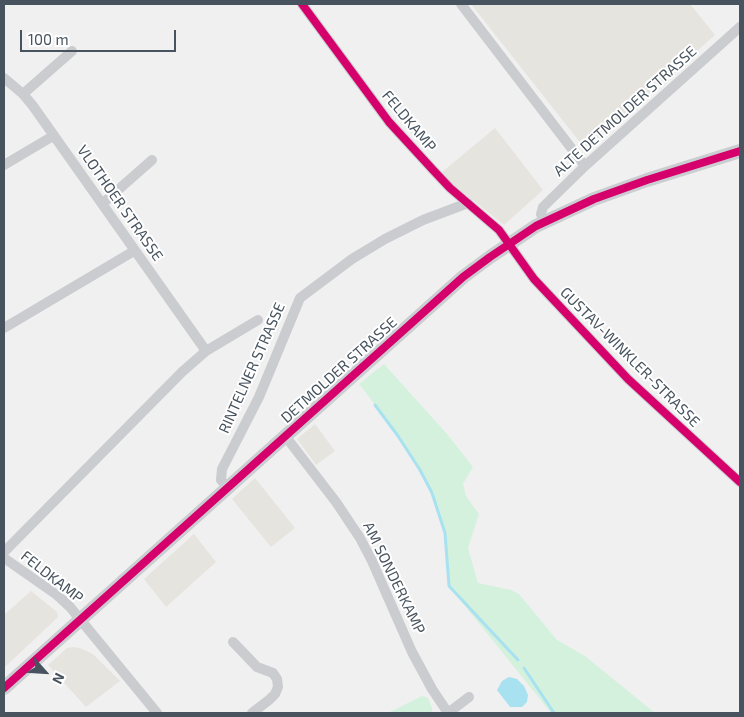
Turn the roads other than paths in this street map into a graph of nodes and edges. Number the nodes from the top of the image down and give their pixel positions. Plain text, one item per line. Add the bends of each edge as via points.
1 (302, 4) edge
2 (461, 4) edge
3 (740, 27) edge
4 (72, 51) dead end
5 (4, 78) edge
6 (23, 94) junction
7 (53, 136) junction
8 (740, 151) edge
9 (152, 160) dead end
10 (4, 165) edge
11 (585, 166) junction
12 (468, 203) junction
13 (102, 204) junction
14 (544, 222) junction
15 (509, 243) junction
16 (134, 250) junction
17 (258, 320) dead end
18 (4, 328) edge
19 (206, 351) junction
20 (286, 437) junction
21 (740, 482) edge
22 (228, 488) junction
23 (4, 552) edge
24 (4, 558) edge
25 (81, 619) junction
26 (233, 642) dead end
27 (4, 688) edge
28 (469, 697) dead end
29 (157, 713) edge
30 (252, 713) edge
31 (448, 713) edge

1 - 12 street, FELDKAMP via 389,122
2 - 11 street
3 - 11 street, ALTE DETMOLDER STRASSE
4 - 6 street
5 - 6 street, VLOTHOER STRASSE
6 - 7 street, VLOTHOER STRASSE
7 - 10 street
7 - 13 street, VLOTHOER STRASSE
8 - 14 street, DETMOLDER STRASSE via 621,188
9 - 13 street
11 - 14 street, ALTE DETMOLDER STRASSE via 543,206
12 - 15 street, FELDKAMP
12 - 22 street, RINTELNER STRASSE via 384,239 300,298 253,410 222,469 221,480
13 - 16 street, VLOTHOER STRASSE
14 - 15 street, DETMOLDER STRASSE
15 - 20 street, DETMOLDER STRASSE via 463,278
15 - 21 street, GUSTAV-WINKLER-STRASSE via 534,279 615,365
16 - 18 street
16 - 19 street, VLOTHOER STRASSE
17 - 19 street, RINTELNER STRASSE
19 - 23 street, RINTELNER STRASSE
20 - 22 street, DETMOLDER STRASSE
20 - 31 street, AM SONDERKAMP via 355,530 412,652
22 - 25 street, DETMOLDER STRASSE
24 - 25 street, FELDKAMP via 57,596
25 - 27 street, DETMOLDER STRASSE
25 - 29 street, FELDKAMP
26 - 30 street via 257,667 273,673 277,680 275,694
28 - 31 street, AM SONDERKAMP

